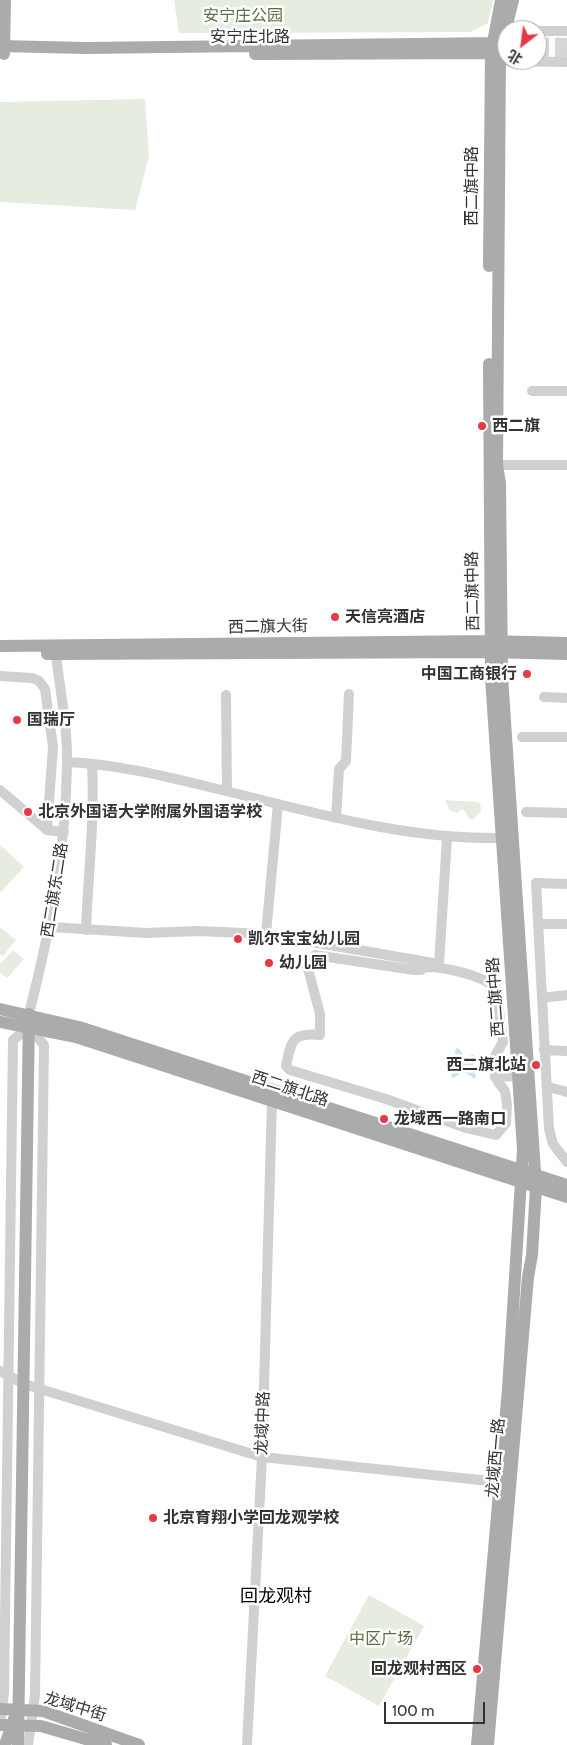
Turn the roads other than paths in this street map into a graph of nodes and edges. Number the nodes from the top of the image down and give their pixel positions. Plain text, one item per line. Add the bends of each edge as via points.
1 (5, 0) edge
2 (501, 0) edge
3 (512, 0) edge
4 (501, 20) edge
5 (507, 20) edge
6 (547, 31) edge
7 (567, 31) edge
8 (497, 45) edge
9 (2, 50) edge
10 (547, 57) edge
11 (567, 62) edge
12 (497, 64) edge
13 (532, 391) dead end
14 (567, 391) edge
15 (493, 465) junction
16 (567, 465) edge
17 (567, 643) edge
18 (0, 646) edge
19 (496, 646) junction
20 (55, 649) junction
21 (567, 654) edge
22 (0, 655) edge
23 (0, 676) edge
24 (348, 694) dead end
25 (226, 695) dead end
26 (544, 697) dead end
27 (567, 698) edge
28 (522, 737) dead end
29 (567, 737) edge
30 (67, 762) junction
31 (92, 764) junction
32 (0, 790) edge
33 (228, 791) junction
34 (278, 804) junction
35 (526, 812) dead end
36 (567, 813) edge
37 (336, 818) junction
38 (47, 830) junction
39 (64, 832) junction
40 (448, 838) junction
41 (502, 838) junction
42 (567, 884) edge
43 (538, 924) junction
44 (567, 924) edge
45 (51, 927) junction
46 (86, 930) junction
47 (266, 934) junction
48 (567, 995) edge
49 (542, 998) junction
50 (0, 1009) edge
51 (29, 1020) junction
52 (0, 1022) edge
53 (544, 1050) junction
54 (567, 1051) edge
55 (518, 1076) junction
56 (495, 1077) junction
57 (548, 1087) junction
58 (567, 1092) edge
59 (272, 1100) junction
60 (567, 1162) edge
61 (535, 1174) junction
62 (521, 1176) junction
63 (567, 1185) edge
64 (536, 1187) junction
65 (567, 1197) edge
66 (0, 1371) edge
67 (24, 1384) junction
68 (39, 1389) junction
69 (262, 1457) junction
70 (499, 1482) junction
71 (1, 1709) edge
72 (17, 1710) junction
73 (33, 1710) junction
74 (7, 1725) edge
75 (31, 1726) junction
76 (5, 1745) edge
77 (18, 1745) edge
78 (28, 1745) edge
79 (106, 1745) edge
80 (139, 1745) edge
81 (247, 1745) edge
82 (477, 1745) edge
83 (488, 1745) edge

1 - 9 main road
2 - 4 main road, 西二旗中路
3 - 5 main road, 西二旗中路
6 - 7 street
8 - 9 main road, 安宁庄北路
10 - 11 street
12 - 15 main road, 西二旗中路 via 488,123
13 - 14 street
15 - 16 street
15 - 19 main road, 西二旗中路
17 - 19 main road, 西二旗大街
18 - 20 main road, 西二旗大街
19 - 20 main road, 西二旗大街
19 - 21 main road, 西二旗大街
19 - 41 main road, 西二旗中路
19 - 61 main road, 西二旗中路
20 - 22 main road, 西二旗大街
20 - 30 street, 西二旗东二路
23 - 38 street via 32,678 45,689 53,747
24 - 37 street via 346,761 339,769
25 - 33 street
26 - 27 street
28 - 29 street
30 - 31 street
30 - 39 street, 西二旗东二路
31 - 33 street
31 - 46 street via 94,800
32 - 38 street
33 - 34 street
34 - 37 street
34 - 47 street
35 - 36 street
37 - 40 street
38 - 39 street
39 - 45 street, 西二旗东二路
40 - 41 street
40 - 47 street via 439,964
41 - 55 main road, 西二旗中路
42 - 43 street via 536,883
43 - 44 street
43 - 49 street
45 - 46 street
45 - 51 street, 西二旗东二路
46 - 47 street
48 - 49 street
49 - 53 street
50 - 51 main road, 西二旗北路
51 - 52 main road, 西二旗北路
51 - 59 main road, 西二旗北路
51 - 62 main road, 西二旗北路 via 79,1027
51 - 67 main road
51 - 68 street via 44,1045
51 - 71 street via 13,1040 4,1683
53 - 54 street
53 - 57 street
55 - 56 street
55 - 62 main road, 西二旗中路 via 522,1122
56 - 56 street via 505,1092 507,1104 506,1123 496,1135 290,1070 286,1066 289,1048 295,1038 299,1035 320,1035 320,1014 307,965 315,955 320,955 414,970 436,968 487,981 498,991 503,1042 495,1056
57 - 58 street
57 - 60 street via 551,1140
59 - 62 main road, 西二旗北路
59 - 69 street, 龙域中路
61 - 62 main road, 西二旗北路
61 - 63 main road, 西二旗北路
61 - 64 main road, 龙域西一路
62 - 64 main road, 西二旗北路
62 - 70 main road, 龙域西一路
64 - 65 main road, 西二旗北路
64 - 83 main road, 龙域西一路
66 - 67 street
67 - 68 street
67 - 72 main road
68 - 69 street
68 - 73 street
69 - 70 street
69 - 81 street, 龙域中路
70 - 82 main road, 龙域西一路
71 - 72 main road, 龙域中街
71 - 74 street
72 - 73 main road, 龙域中街
72 - 74 main road
73 - 75 street
73 - 80 main road, 龙域中街 via 84,1724
74 - 75 main road, 龙域中街
74 - 76 main road
74 - 77 main road
75 - 78 street
75 - 79 main road, 龙域中街

